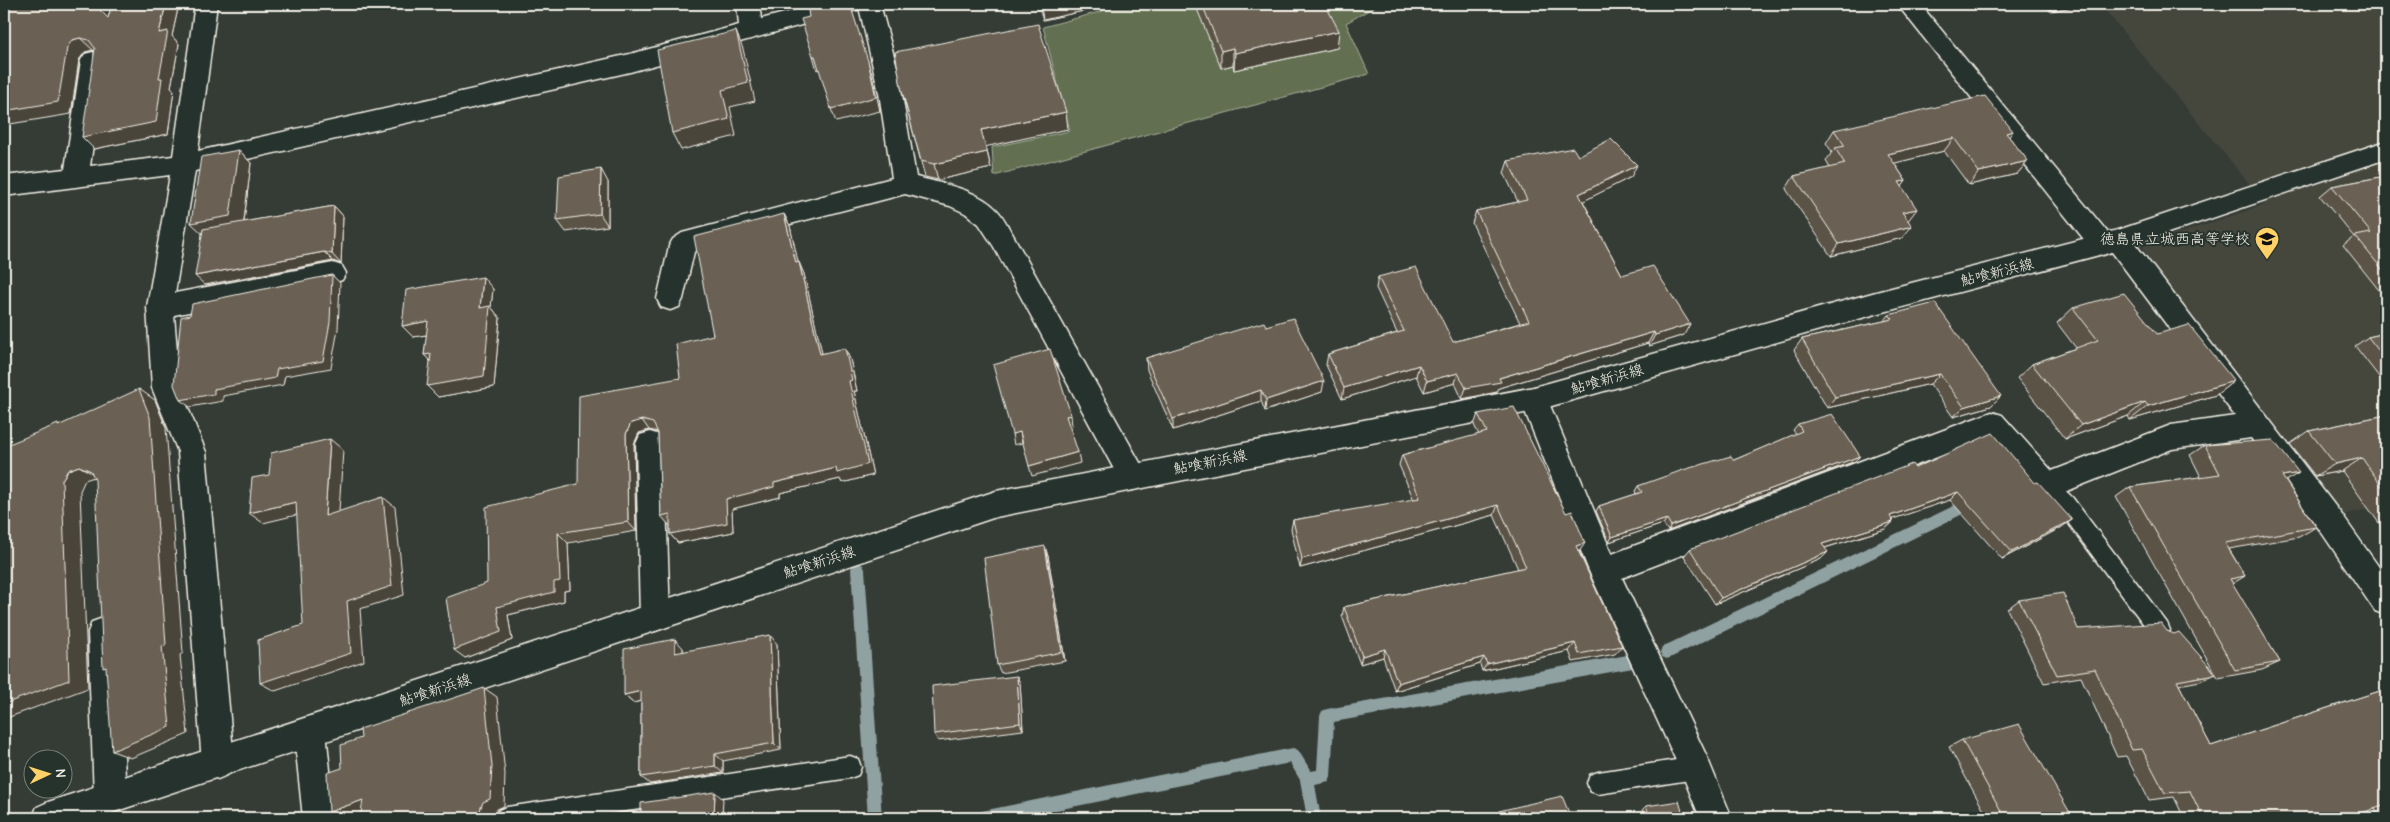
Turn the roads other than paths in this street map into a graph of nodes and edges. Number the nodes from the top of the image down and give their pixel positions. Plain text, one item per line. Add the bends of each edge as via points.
1 (206, 4) edge
2 (748, 4) edge
3 (849, 4) edge
4 (869, 4) edge
5 (1908, 4) edge
6 (751, 30) junction
7 (93, 60) edge
8 (2386, 150) edge
9 (184, 164) junction
10 (76, 177) junction
11 (905, 184) junction
12 (4, 186) edge
13 (2110, 242) junction
14 (333, 273) edge
15 (670, 299) dead end
16 (160, 307) junction
17 (1534, 399) junction
18 (2257, 425) junction
19 (650, 444) dead end
20 (1133, 477) junction
21 (2046, 486) junction
22 (1604, 571) junction
23 (2386, 601) edge
24 (102, 610) edge
25 (654, 617) junction
26 (2160, 630) edge
27 (310, 732) junction
28 (218, 763) junction
29 (850, 767) dead end
30 (1696, 768) junction
31 (1598, 783) dead end
32 (110, 798) junction
33 (48, 818) edge
34 (319, 818) edge
35 (507, 818) edge
36 (1716, 818) edge

1 - 9 street
2 - 6 street
3 - 6 street
4 - 11 street via 883,48
5 - 13 street
6 - 9 street via 630,63
7 - 10 street
8 - 13 street, 鮎喰新浜線
9 - 10 street
9 - 16 street
10 - 12 street
11 - 15 street via 691,240 682,246
11 - 20 street via 957,198 988,217
13 - 17 street, 鮎喰新浜線 via 1876,303
13 - 18 street
14 - 16 street
16 - 28 street via 166,388 192,452
17 - 20 street, 鮎喰新浜線
17 - 22 street
18 - 21 street via 2171,437
18 - 23 street
19 - 25 street
20 - 25 street, 鮎喰新浜線 via 996,504
21 - 22 street via 1992,424
21 - 26 lane via 2065,504
22 - 30 street
24 - 32 street
25 - 27 street, 鮎喰新浜線
27 - 28 street, 鮎喰新浜線
27 - 34 street
28 - 32 street, 鮎喰新浜線
29 - 35 lane
30 - 31 lane
30 - 36 street
32 - 33 street, 鮎喰新浜線

